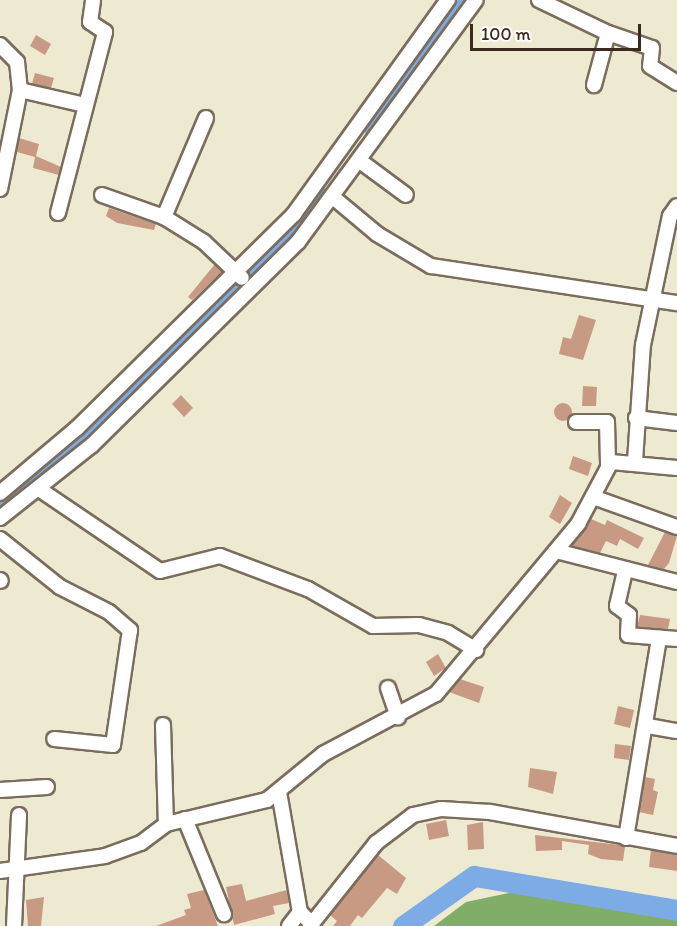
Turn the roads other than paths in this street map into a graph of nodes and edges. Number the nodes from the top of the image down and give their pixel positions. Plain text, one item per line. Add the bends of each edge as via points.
1 (93, 0) edge
2 (448, 0) edge
3 (476, 0) edge
4 (539, 0) edge
5 (609, 33) junction
6 (0, 45) edge
7 (677, 82) edge
8 (594, 85) dead end
9 (20, 90) junction
10 (86, 105) junction
11 (206, 118) dead end
12 (360, 161) junction
13 (0, 189) edge
14 (102, 195) dead end
15 (406, 195) dead end
16 (334, 198) junction
17 (677, 206) edge
18 (58, 213) dead end
19 (164, 217) junction
20 (244, 280) junction
21 (651, 301) junction
22 (677, 303) edge
23 (636, 418) junction
24 (576, 422) dead end
25 (677, 423) edge
26 (84, 436) junction
27 (635, 461) junction
28 (608, 464) junction
29 (677, 468) edge
30 (39, 489) junction
31 (0, 494) edge
32 (593, 497) junction
33 (2, 512) edge
34 (677, 527) edge
35 (0, 539) edge
36 (556, 551) junction
37 (625, 571) junction
38 (677, 582) edge
39 (659, 638) junction
40 (677, 639) edge
41 (476, 650) junction
42 (388, 688) dead end
43 (398, 717) junction
44 (162, 725) dead end
45 (648, 726) junction
46 (677, 731) edge
47 (54, 740) dead end
48 (47, 787) dead end
49 (0, 790) edge
50 (279, 792) junction
51 (19, 815) dead end
52 (185, 819) junction
53 (165, 824) junction
54 (626, 838) junction
55 (677, 846) edge
56 (19, 870) junction
57 (0, 871) edge
58 (224, 914) dead end
59 (307, 919) edge
60 (14, 926) edge
61 (289, 926) edge

1 - 10 street via 90,22 105,32
2 - 20 street
3 - 12 street
4 - 5 street
5 - 7 street via 652,48 650,66
5 - 8 street
6 - 9 street via 17,62
9 - 10 street
9 - 13 street
10 - 18 street
11 - 19 street
12 - 15 street
12 - 16 street
14 - 19 street
16 - 20 street
16 - 21 street via 377,234 431,266
17 - 21 street via 670,216
19 - 20 street via 204,242
20 - 26 street
20 - 26 street
21 - 22 street
21 - 23 street
23 - 25 street
23 - 27 street
24 - 28 street via 607,422
26 - 30 street
26 - 31 street
27 - 28 street
27 - 29 street
28 - 32 street
30 - 33 street
30 - 41 street via 160,571 220,556 308,589 373,626 418,625 448,633
32 - 34 street
32 - 36 street
35 - 47 street via 60,587 109,612 130,630 113,745
36 - 37 street
36 - 41 street
37 - 38 street
37 - 39 street via 616,606 629,615 628,635
39 - 40 street
39 - 45 street
41 - 43 street via 436,694
42 - 43 street
43 - 50 street via 323,753
44 - 53 street
45 - 46 street
45 - 54 street
48 - 49 street
50 - 52 street via 254,804
50 - 59 street
51 - 56 street
52 - 53 street
52 - 58 street
53 - 56 street via 141,843 105,856
54 - 55 street
54 - 59 street via 490,812 441,809 412,815 384,835
56 - 57 street
56 - 60 street
59 - 61 street

